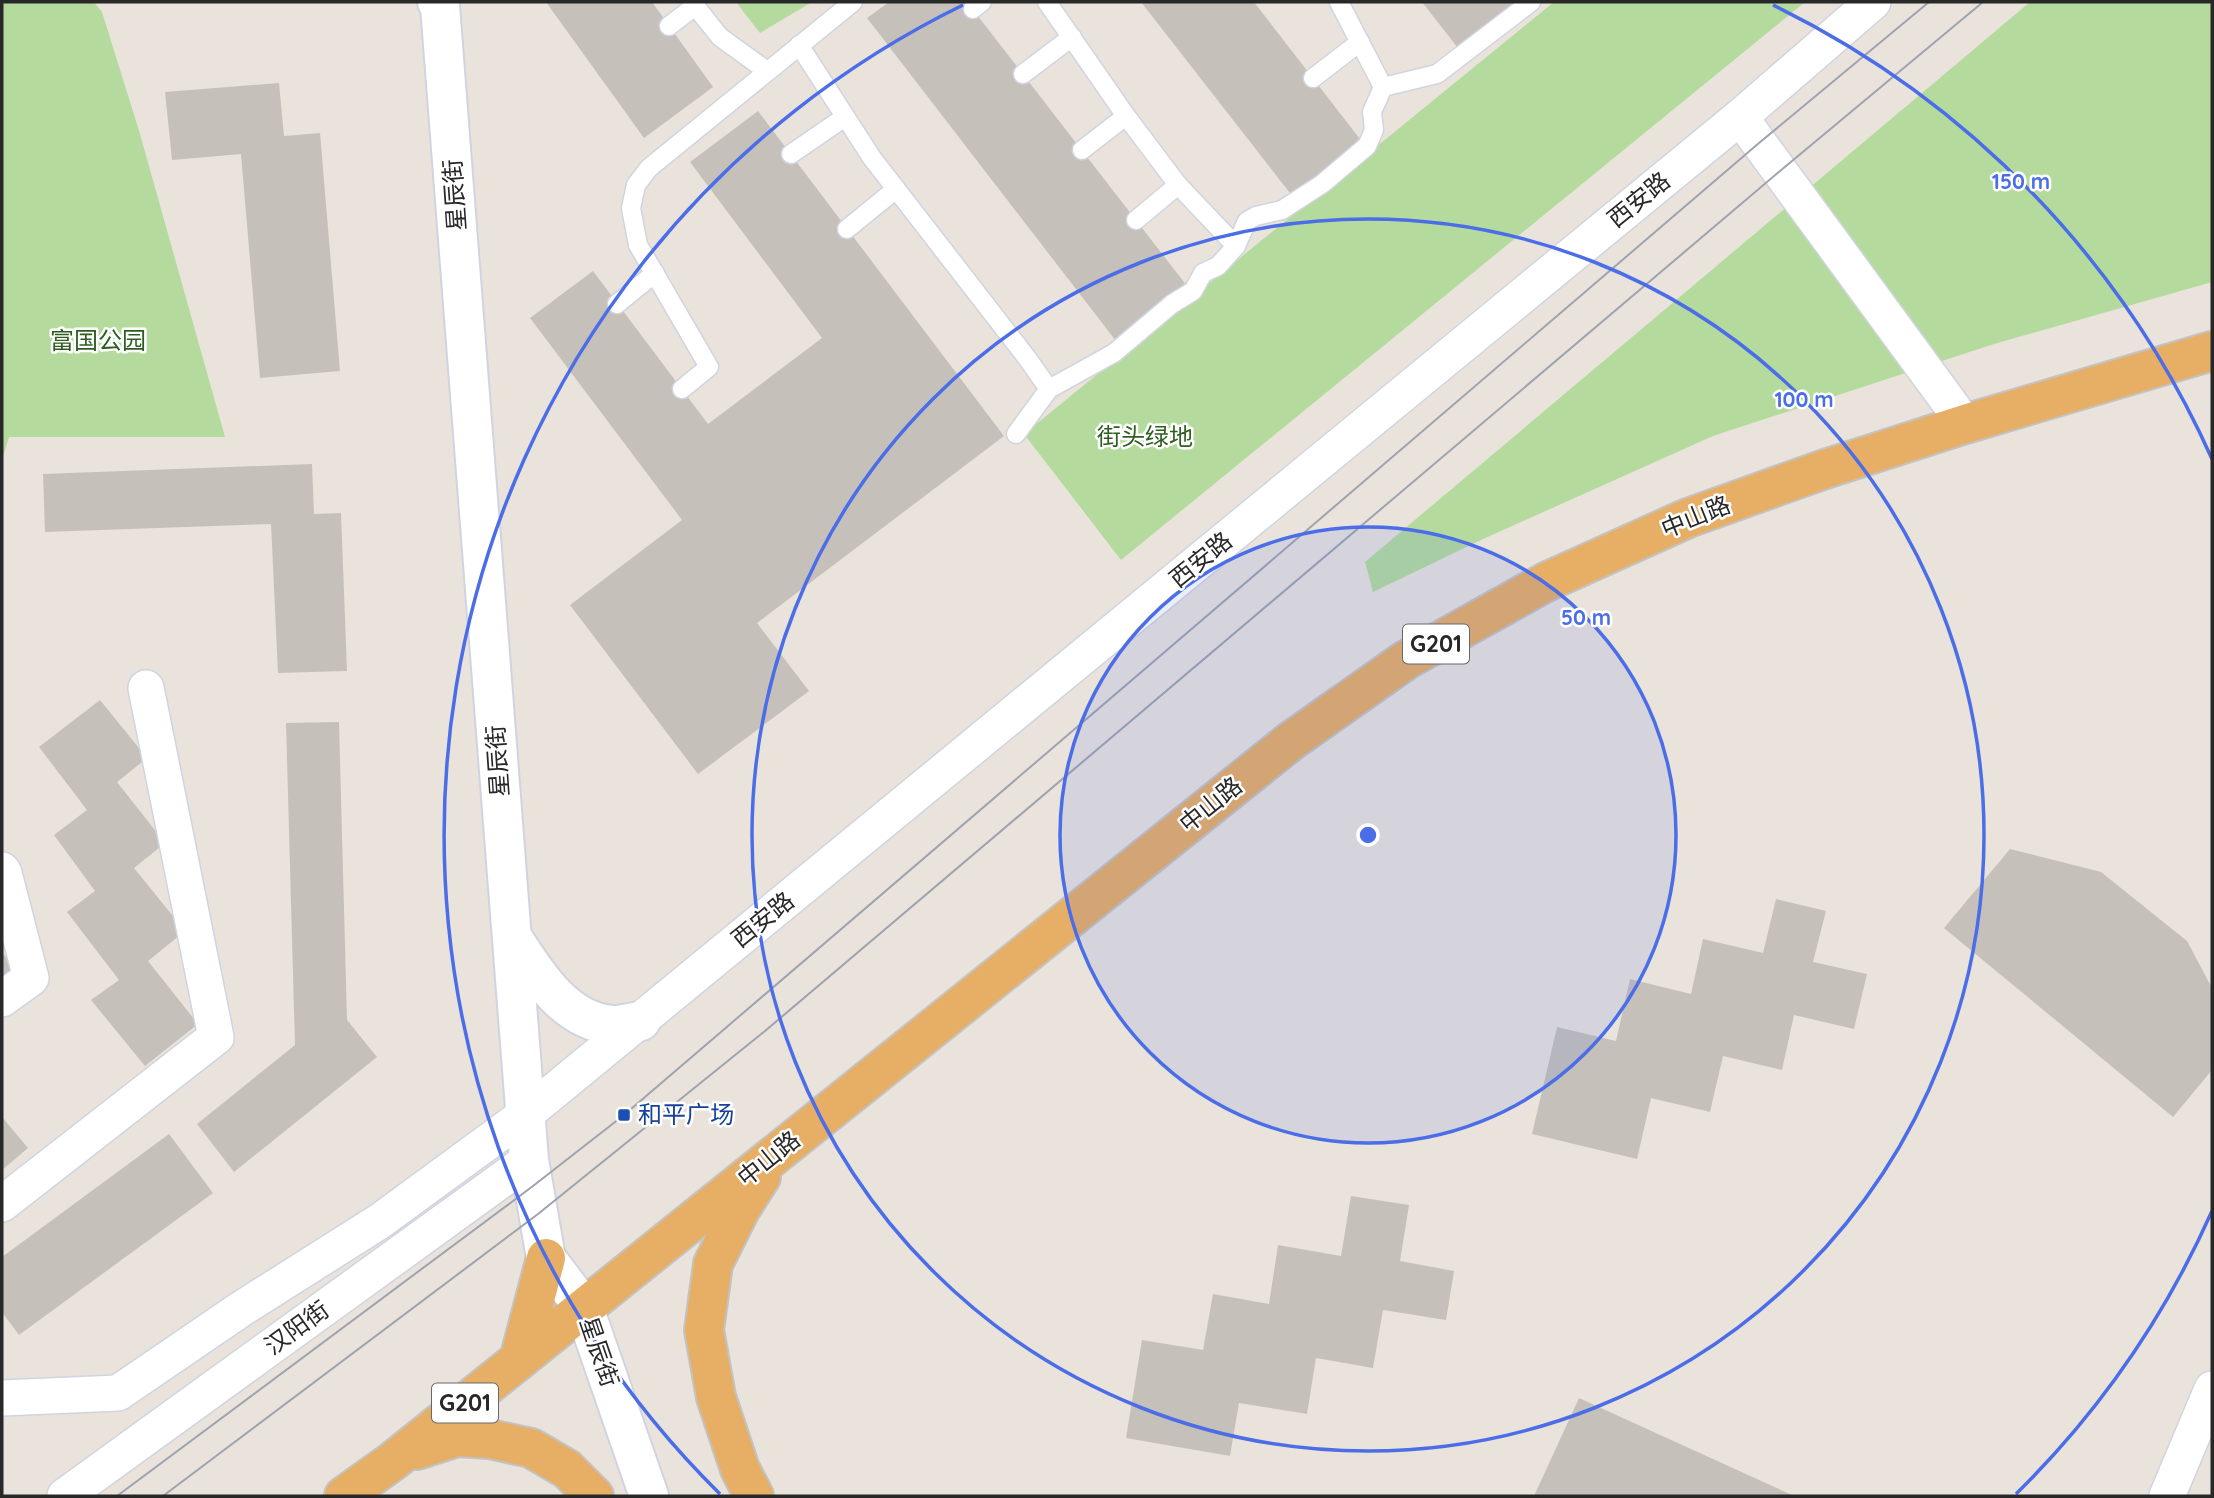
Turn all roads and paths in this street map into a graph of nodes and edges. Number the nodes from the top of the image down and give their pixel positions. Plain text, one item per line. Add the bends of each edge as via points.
1 (437, 2) edge
2 (853, 2) edge
3 (1047, 2) edge
4 (1339, 2) edge
5 (1531, 2) edge
6 (1873, 2) edge
7 (694, 4) edge
8 (669, 26) dead end
9 (1072, 37) junction
10 (1360, 43) junction
11 (799, 45) junction
12 (767, 71) junction
13 (1023, 74) dead end
14 (1313, 78) dead end
15 (1383, 87) junction
16 (1126, 116) junction
17 (845, 117) junction
18 (1740, 117) junction
19 (1082, 150) dead end
20 (791, 154) dead end
21 (1178, 185) junction
22 (896, 189) junction
23 (1136, 220) dead end
24 (847, 229) dead end
25 (1236, 246) junction
26 (655, 273) junction
27 (617, 304) dead end
28 (2212, 351) edge
29 (682, 389) dead end
30 (1049, 389) junction
31 (1965, 424) junction
32 (1016, 434) dead end
33 (146, 688) dead end
34 (2, 870) edge
35 (512, 936) junction
36 (2, 999) edge
37 (641, 1021) junction
38 (526, 1114) junction
39 (778, 1152) junction
40 (529, 1160) junction
41 (2, 1204) edge
42 (546, 1258) junction
43 (584, 1308) junction
44 (519, 1360) junction
45 (2212, 1389) edge
46 (2, 1398) edge
47 (393, 1461) junction
48 (65, 1496) edge
49 (344, 1496) edge
50 (594, 1496) edge
51 (649, 1496) edge
52 (754, 1496) edge
53 (2167, 1496) edge

1 - 35 street, 星辰街
2 - 11 lane
3 - 9 lane
4 - 10 lane
5 - 15 lane via 1437,75
6 - 18 street, 西安路
7 - 8 lane
7 - 12 lane via 720,37
9 - 13 lane
9 - 16 lane
10 - 14 lane
10 - 15 lane
11 - 12 lane
11 - 17 lane
12 - 26 lane via 649,168 636,185 631,208 638,244
15 - 25 lane via 1367,146 1282,210 1247,221
16 - 19 lane
16 - 21 lane
17 - 20 lane
17 - 22 lane
18 - 31 street
18 - 37 street, 西安路
21 - 23 lane
21 - 25 lane
22 - 24 lane
22 - 30 lane
25 - 30 lane via 1218,267 1203,273 1193,291 1172,303 1114,353
26 - 27 lane
26 - 29 lane via 709,367
28 - 31 highway, 中山路 / G201
30 - 32 lane
31 - 39 highway, 中山路 / G201 via 1688,518 1546,582 1406,660 1291,741
33 - 41 street via 216,1037
34 - 36 street via 31,978
35 - 37 street via 561,1002 590,1020 614,1025
35 - 38 street, 星辰街
37 - 38 street, 西安路
38 - 40 street, 星辰街
38 - 46 street, 西安路 via 380,1221 118,1393
39 - 43 highway, 中山路 / G201
39 - 52 highway via 740,1210 713,1264 704,1330 716,1397
40 - 42 street, 星辰街
40 - 48 street, 汉阳街
42 - 43 street, 星辰街
42 - 44 highway
43 - 44 highway, 中山路 / G201
43 - 51 street, 星辰街
44 - 47 highway, 中山路 / G201
45 - 53 street
47 - 49 highway, 中山路 / G201
47 - 50 highway via 457,1437 490,1439 531,1448 567,1469

